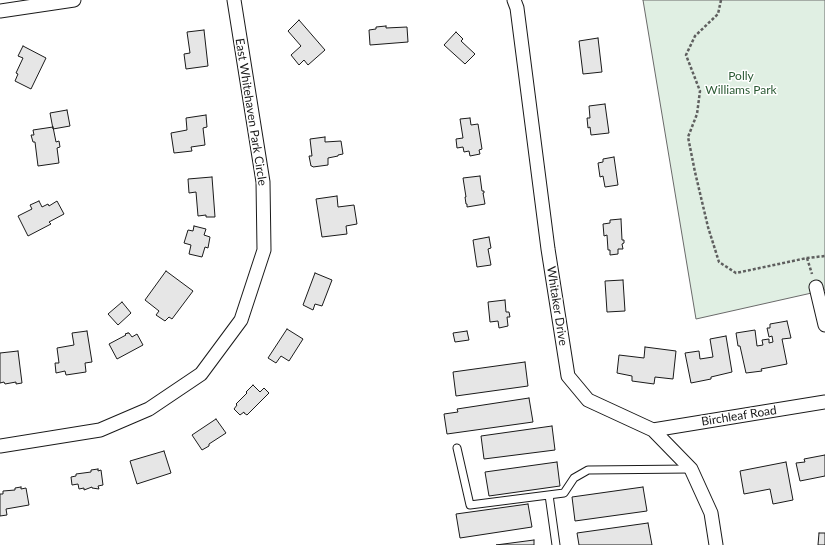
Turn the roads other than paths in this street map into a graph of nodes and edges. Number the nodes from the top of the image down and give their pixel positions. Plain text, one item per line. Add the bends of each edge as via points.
1 (74, 0) edge
2 (234, 0) edge
3 (514, 0) edge
4 (0, 11) edge
5 (816, 287) road end
6 (825, 325) edge
7 (825, 402) edge
8 (653, 430) junction
9 (0, 446) edge
10 (457, 448) dead end
11 (691, 469) junction
12 (549, 495) junction
13 (556, 545) edge
14 (716, 545) edge

1 - 4 street
2 - 9 street, East Whitehaven Park Circle via 264,182 264,250 241,320 201,374 149,409 100,430
3 - 8 street, Whitaker Drive via 568,376 588,400
5 - 6 street
7 - 8 street, Birchleaf Road
8 - 11 street, Whitaker Drive
10 - 12 lane via 470,505
11 - 12 lane via 588,470 574,478 564,493
11 - 14 street, Whitaker Drive via 711,513
12 - 13 lane

